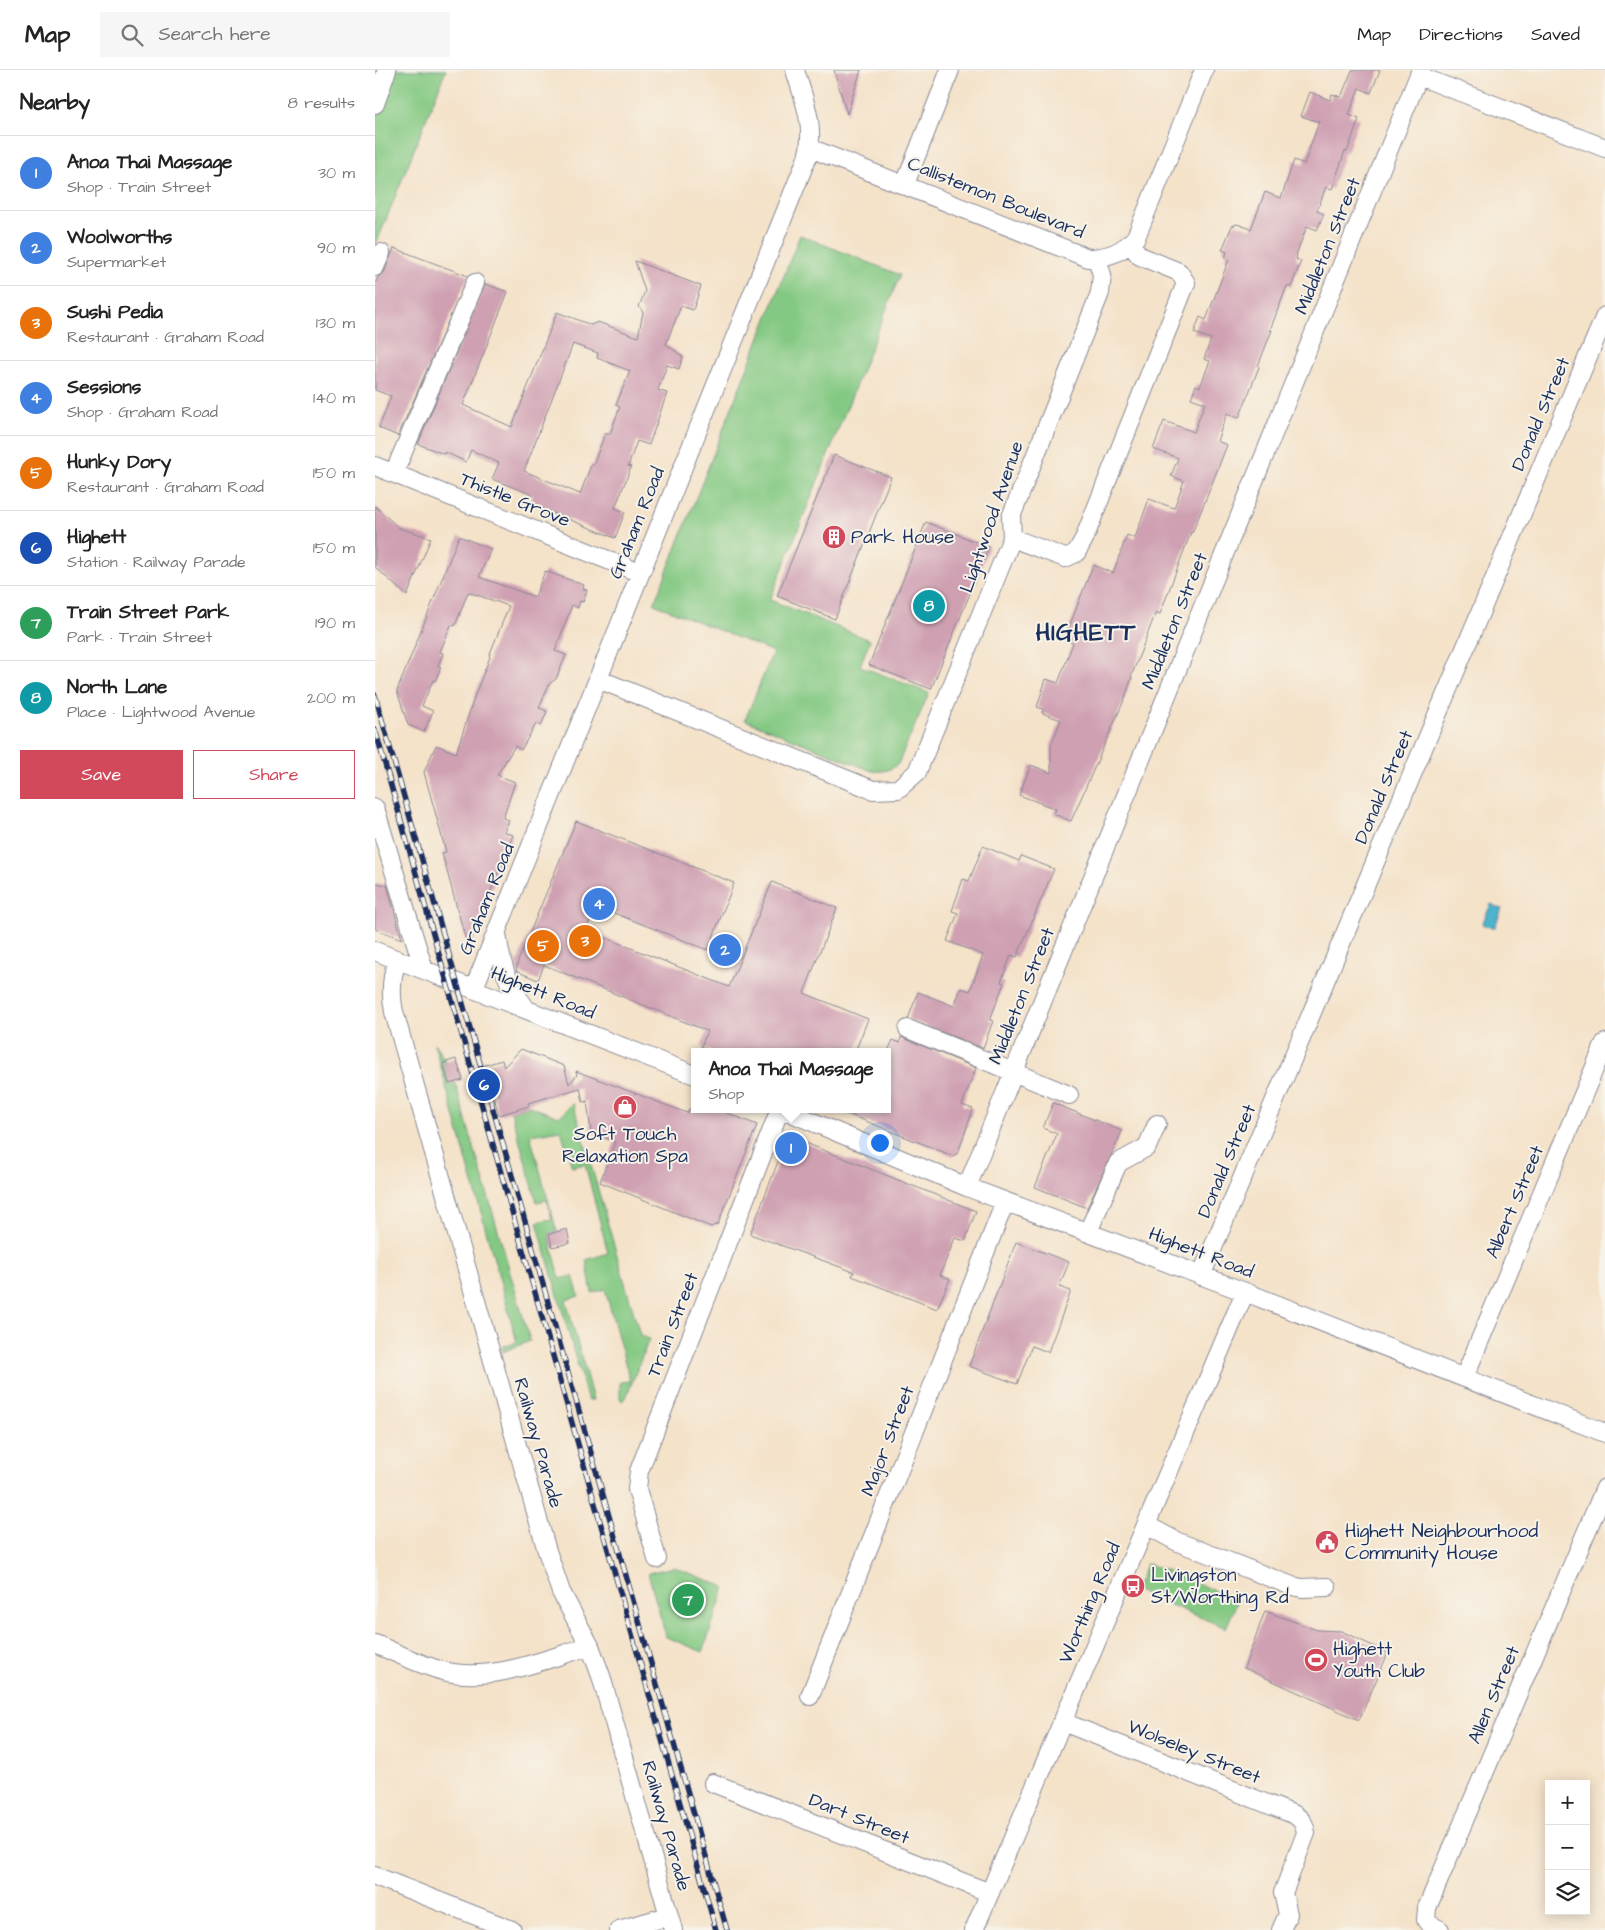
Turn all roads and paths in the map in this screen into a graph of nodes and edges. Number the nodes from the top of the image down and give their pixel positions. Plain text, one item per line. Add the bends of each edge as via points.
1 (387, 70) edge
2 (795, 70) edge
3 (950, 70) edge
4 (1204, 70) edge
5 (1420, 73) edge
6 (375, 104) edge
7 (810, 148) junction
8 (1605, 148) edge
9 (905, 184) junction
10 (1130, 244) junction
11 (1097, 258) junction
12 (475, 283) dead end
13 (1605, 316) edge
14 (375, 466) edge
15 (393, 474) junction
16 (1012, 538) junction
17 (640, 573) junction
18 (598, 679) junction
19 (375, 808) edge
20 (497, 934) junction
21 (375, 951) edge
22 (397, 960) junction
23 (423, 970) junction
24 (474, 988) junction
25 (527, 1010) junction
26 (908, 1029) dead end
27 (1605, 1043) edge
28 (1013, 1072) junction
29 (691, 1073) edge
30 (1069, 1095) dead end
31 (779, 1113) edge
32 (791, 1113) edge
33 (1157, 1124) dead end
34 (967, 1187) junction
35 (1005, 1202) junction
36 (1088, 1232) junction
37 (1201, 1276) junction
38 (1245, 1292) junction
39 (1464, 1378) junction
40 (1605, 1433) edge
41 (1605, 1488) edge
42 (1146, 1525) junction
43 (657, 1559) dead end
44 (1327, 1587) dead end
45 (375, 1644) edge
46 (590, 1646) junction
47 (811, 1696) dead end
48 (1063, 1722) junction
49 (713, 1783) dead end
50 (375, 1876) edge
51 (990, 1894) junction
52 (671, 1923) edge
53 (1433, 1925) edge
54 (512, 1930) edge
55 (619, 1930) edge
56 (974, 1930) edge
57 (1281, 1930) edge

1 - 6 street
2 - 7 street, Graham Road via 809,116
3 - 9 street
4 - 10 street via 1136,237
5 - 8 street
5 - 28 street, Middleton Street
7 - 9 street, Callistemon Boulevard
7 - 17 street, Graham Road
9 - 11 street, Callistemon Boulevard via 1088,258
10 - 11 street, Callistemon Boulevard via 1119,252
10 - 16 street via 1140,256 1179,272 1186,283 1084,539 1076,553 1065,558
11 - 16 street, Lightwood Avenue via 1102,275 1100,292 1011,517
12 - 15 street
13 - 37 street, Donald Street
14 - 15 street, Thistle Grove
15 - 17 street, Thistle Grove
16 - 18 street, Lightwood Avenue via 917,772 899,789 873,790
17 - 18 street, Graham Road
18 - 20 street, Graham Road
19 - 23 street
20 - 24 street, Graham Road
20 - 25 street via 505,974
21 - 22 street, Highett Road
22 - 23 street, Highett Road
22 - 46 street, Railway Parade via 391,977 394,1012 493,1366 555,1577
23 - 24 street, Highett Road
24 - 25 street, Highett Road
25 - 29 street, Highett Road
26 - 28 street
27 - 39 street, Albert Street
28 - 30 street
28 - 34 street, Middleton Street
31 - 43 street, Train Street via 639,1471 637,1489
32 - 34 street, Highett Road
33 - 36 street via 1147,1146 1118,1163
34 - 35 street, Highett Road
35 - 36 street, Highett Road
35 - 47 street, Major Street
36 - 37 street, Highett Road
37 - 38 street, Highett Road
38 - 39 street, Highett Road
38 - 42 street, Worthing Road
39 - 40 street, Highett Road
41 - 53 street, Allen Street via 1427,1908
42 - 44 street via 1178,1542 1292,1586
42 - 48 street, Worthing Road
45 - 46 street via 444,1671 473,1674 510,1669
46 - 52 street, Railway Parade
48 - 51 street, Worthing Road
48 - 57 street, Wolseley Street via 1295,1816 1306,1826 1305,1839 1283,1893 1288,1914
49 - 51 street, Dart Street
50 - 54 street
51 - 56 street, Worthing Road
52 - 55 street

